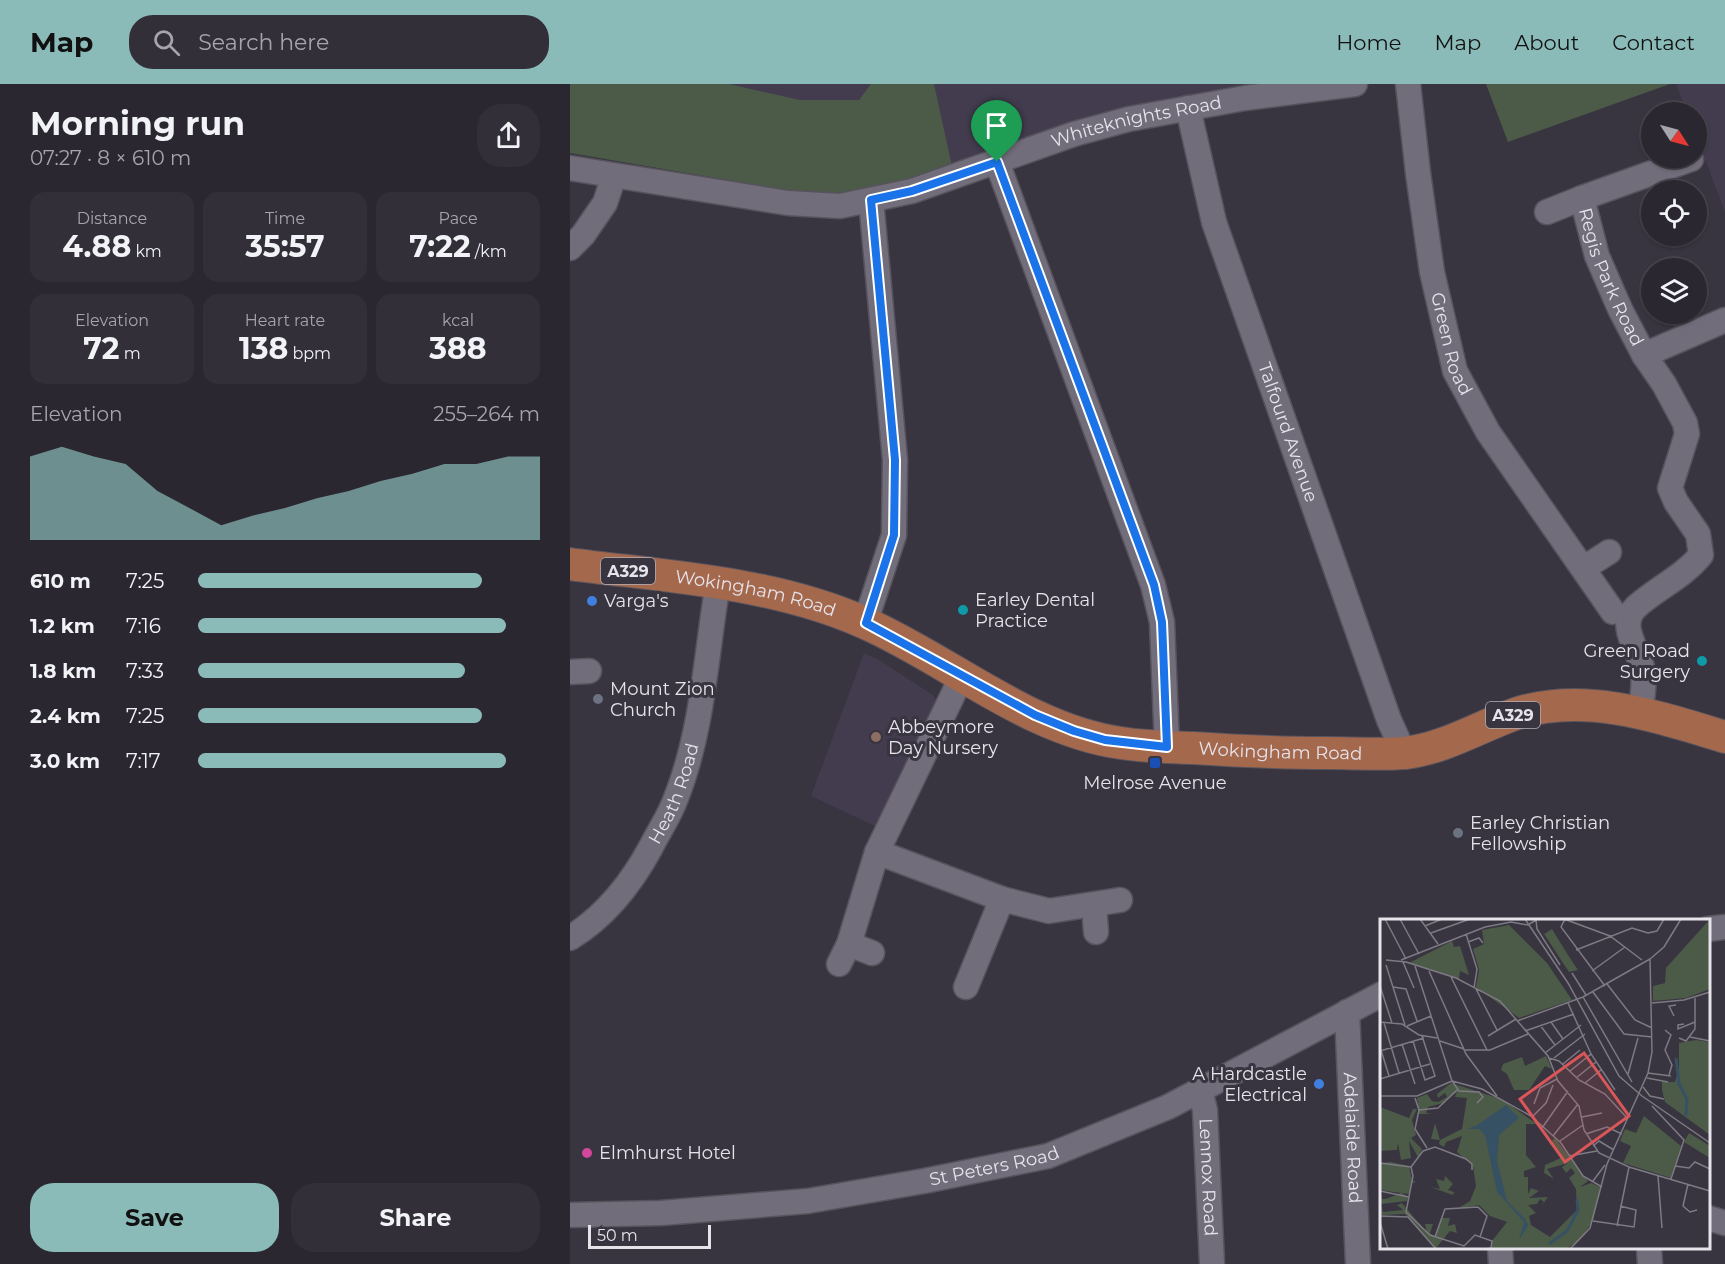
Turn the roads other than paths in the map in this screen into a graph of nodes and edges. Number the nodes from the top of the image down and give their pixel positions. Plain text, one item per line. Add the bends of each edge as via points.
1 (1355, 84) edge
2 (1408, 84) edge
3 (1188, 108) junction
4 (997, 162) junction
5 (570, 168) edge
6 (1666, 168) edge
7 (614, 176) junction
8 (1582, 198) junction
9 (871, 200) junction
10 (1547, 212) dead end
11 (570, 248) edge
12 (1725, 320) edge
13 (1644, 355) junction
14 (1609, 552) dead end
15 (570, 564) edge
16 (1584, 568) junction
17 (718, 583) junction
18 (1613, 612) dead end
19 (866, 623) junction
20 (962, 676) junction
21 (1640, 714) junction
22 (1725, 737) edge
23 (1167, 747) junction
24 (1404, 753) junction
25 (877, 852) junction
26 (1002, 899) junction
27 (1120, 900) dead end
28 (1094, 905) junction
29 (1725, 927) edge
30 (1710, 929) edge
31 (1096, 932) dead end
32 (570, 938) edge
33 (872, 953) dead end
34 (966, 987) dead end
35 (1380, 995) edge
36 (1347, 1012) junction
37 (1200, 1091) junction
38 (570, 1215) edge
39 (1710, 1219) edge
40 (1725, 1223) edge
41 (1500, 1249) edge
42 (1649, 1249) edge
43 (1212, 1264) edge
44 (1358, 1264) edge
45 (1501, 1264) edge
46 (1650, 1264) edge

1 - 3 street, Whiteknights Road
2 - 16 street, Green Road via 1432,272 1455,370 1488,432
3 - 4 street, Whiteknights Road via 1074,134
3 - 24 street, Talfourd Avenue via 1214,222 1389,720
4 - 9 street, Whiteknights Road via 912,191
4 - 23 street via 1154,585 1162,622
5 - 7 street, Whiteknights Road
6 - 8 street, Regis Park Road
7 - 9 street, Whiteknights Road via 788,204 840,206
7 - 11 street via 605,203 584,235
8 - 10 street, Regis Park Road
8 - 13 street, Regis Park Road via 1597,256
9 - 19 street via 895,460 894,535
12 - 13 street, Regis Park Road
13 - 21 street, Regis Park Road via 1685,423 1688,434 1670,488 1698,534 1701,555 1690,568 1634,609 1629,622 1629,637 1643,669
14 - 16 street
15 - 17 main road, Wokingham Road / A329
16 - 18 street, Green Road
17 - 19 main road, Wokingham Road / A329 via 790,597
17 - 32 street, Heath Road via 693,744 676,799 620,896 588,927
19 - 20 main road, Wokingham Road / A329
20 - 23 main road, Wokingham Road / A329 via 1035,715 1091,737
20 - 25 street
21 - 22 main road, Wokingham Road / A329
21 - 24 main road, Wokingham Road / A329 via 1615,708 1555,706 1521,712 1449,742
23 - 24 main road, Wokingham Road / A329 via 1274,753
25 - 26 street
25 - 33 street via 844,954
26 - 28 street via 1049,911
26 - 34 street
27 - 28 street
28 - 31 street
29 - 30 street
35 - 36 street, St Peters Road
36 - 37 street, St Peters Road
36 - 44 street, Adelaide Road
37 - 38 street, St Peters Road via 1048,1156 924,1181 808,1202
37 - 43 street, Lennox Road via 1205,1110
39 - 40 street
41 - 45 street
42 - 46 street

